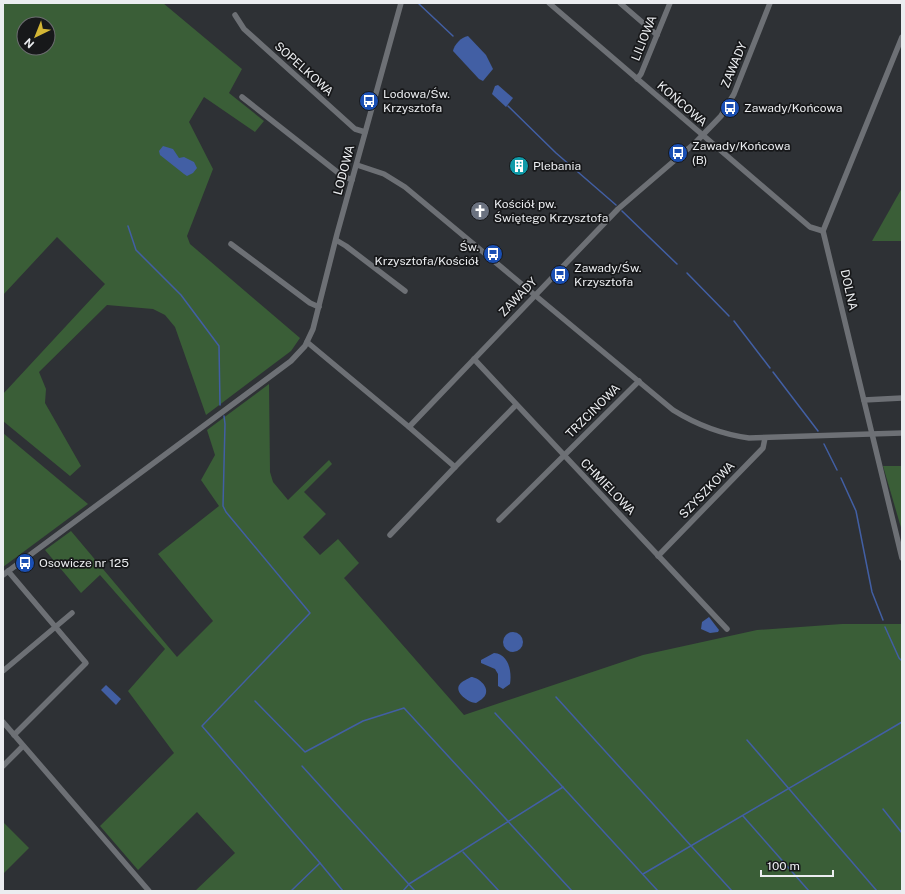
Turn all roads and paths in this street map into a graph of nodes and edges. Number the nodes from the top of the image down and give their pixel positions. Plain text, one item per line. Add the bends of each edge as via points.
1 (401, 3) edge
2 (549, 3) edge
3 (620, 3) edge
4 (670, 3) edge
5 (770, 3) edge
6 (235, 15) dead end
7 (658, 35) junction
8 (902, 37) edge
9 (637, 79) junction
10 (242, 97) dead end
11 (365, 132) junction
12 (703, 136) junction
13 (357, 165) junction
14 (352, 180) junction
15 (823, 231) junction
16 (336, 240) junction
17 (230, 244) dead end
18 (405, 291) dead end
19 (535, 296) junction
20 (319, 306) junction
21 (307, 342) junction
22 (474, 360) junction
23 (639, 381) junction
24 (902, 398) edge
25 (864, 400) junction
26 (516, 405) junction
27 (409, 427) junction
28 (902, 433) edge
29 (872, 434) junction
30 (765, 438) junction
31 (564, 456) junction
32 (455, 467) junction
33 (499, 520) dead end
34 (390, 535) dead end
35 (658, 556) junction
36 (902, 558) edge
37 (8, 571) junction
38 (3, 575) edge
39 (72, 613) dead end
40 (55, 627) junction
41 (727, 629) dead end
42 (3, 671) edge
43 (3, 722) edge
44 (14, 734) junction
45 (23, 746) junction
46 (3, 766) edge
47 (149, 891) edge

1 - 11 street, LODOWA
2 - 9 street, KOŃCOWA
3 - 7 street
4 - 7 street, LILIOWA
5 - 12 street, ZAWADY via 734,94 721,116
6 - 11 street, SOPELKOWA via 244,29 267,50 355,129
7 - 9 street, LILIOWA
8 - 15 street
9 - 12 street, KOŃCOWA
10 - 14 street via 341,175
11 - 13 street, LODOWA
12 - 15 street, KOŃCOWA via 810,226
12 - 19 street, ZAWADY via 628,200
13 - 14 street, LODOWA
13 - 19 street via 384,174 405,187
14 - 16 street, LODOWA
15 - 25 street, DOLNA
16 - 18 street
16 - 20 street, LODOWA
17 - 20 street via 310,303
19 - 22 street, ZAWADY
19 - 23 street
20 - 21 street, LODOWA
21 - 27 street
21 - 37 street, LODOWA via 291,361
22 - 26 street, CHMIELOWA
22 - 27 street, ZAWADY
23 - 30 street via 673,410 703,427 736,436
23 - 31 street, TRZCINOWA
24 - 25 street
25 - 29 street, DOLNA
26 - 31 street, CHMIELOWA
26 - 32 street
27 - 32 street
28 - 29 street
29 - 30 street
29 - 36 street, DOLNA
30 - 35 street, SZYSZKOWA via 763,448
31 - 33 street, TRZCINOWA
31 - 35 street, CHMIELOWA
32 - 34 street
35 - 41 street, CHMIELOWA
37 - 38 street, LODOWA
37 - 40 street
39 - 40 street
40 - 42 street
40 - 44 street via 86,663
43 - 44 street
44 - 45 street
45 - 46 street
45 - 47 street

